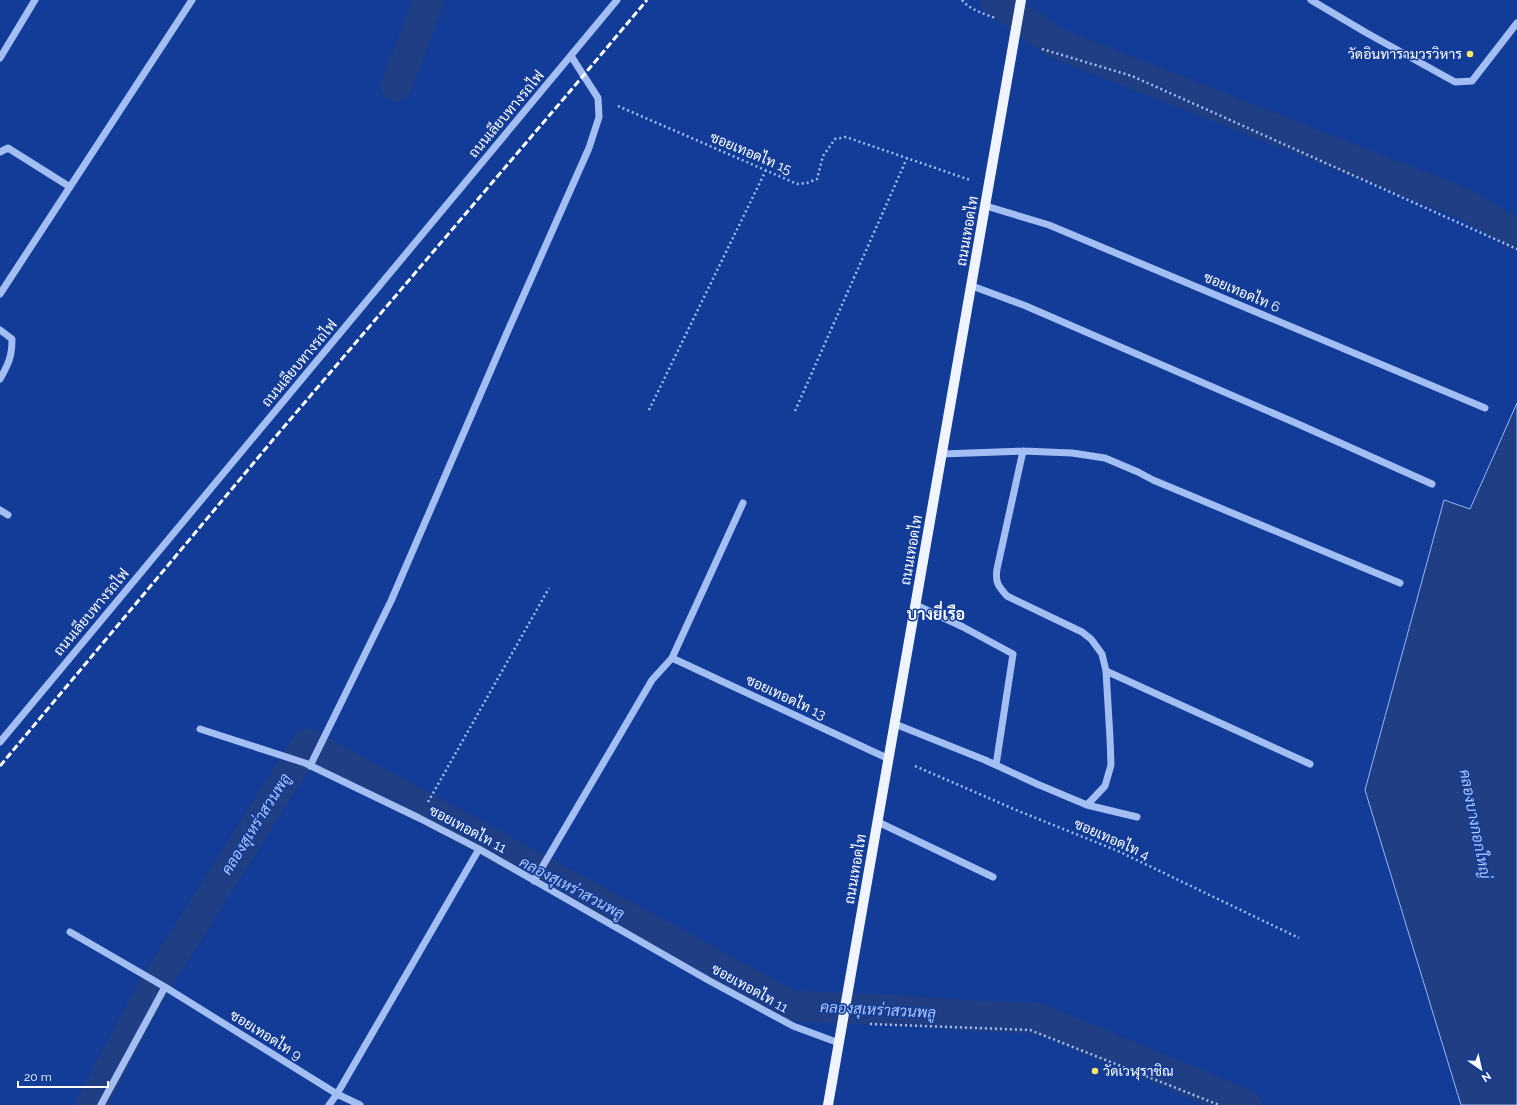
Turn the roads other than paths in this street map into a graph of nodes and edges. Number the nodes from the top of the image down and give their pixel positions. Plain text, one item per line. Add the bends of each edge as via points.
1 (35, 0) edge
2 (192, 0) edge
3 (617, 0) edge
4 (1022, 0) edge
5 (1311, 0) edge
6 (1517, 23) edge
7 (571, 56) junction
8 (0, 58) edge
9 (0, 152) edge
10 (70, 186) junction
11 (986, 206) junction
12 (972, 286) junction
13 (0, 294) edge
14 (0, 330) edge
15 (0, 379) edge
16 (1485, 408) dead end
17 (1023, 451) junction
18 (942, 454) junction
19 (1432, 484) dead end
20 (743, 503) dead end
21 (0, 510) edge
22 (8, 515) dead end
23 (1400, 583) dead end
24 (916, 605) junction
25 (672, 658) junction
26 (1106, 671) junction
27 (895, 724) junction
28 (200, 729) dead end
29 (0, 742) edge
30 (889, 759) junction
31 (1310, 764) dead end
32 (308, 765) junction
33 (996, 765) junction
34 (1087, 805) junction
35 (1137, 817) dead end
36 (878, 822) junction
37 (479, 849) junction
38 (993, 877) dead end
39 (534, 880) junction
40 (70, 932) dead end
41 (162, 985) junction
42 (839, 1043) junction
43 (337, 1094) junction
44 (101, 1105) edge
45 (329, 1105) edge
46 (360, 1105) edge
47 (828, 1105) edge

1 - 8 street
2 - 10 street
3 - 7 street, ถนนเลียบทางรถไฟ
4 - 11 main road, ถนนเทอดไท
5 - 6 street via 1455,82 1472,81
7 - 29 street, ถนนเลียบทางรถไฟ
7 - 32 street via 598,98 599,117 588,148 391,601
9 - 10 street via 8,148
10 - 13 street
11 - 12 main road, ถนนเทอดไท
11 - 16 street, ซอยเทอดไท 6 via 1049,225
12 - 18 main road, ถนนเทอดไท
12 - 19 street via 1026,306
14 - 15 street via 12,339 9,364
17 - 18 street
17 - 23 street via 1072,453 1105,458
17 - 26 street via 996,579 1000,589 1007,596 1082,632 1091,639 1102,654
18 - 24 main road, ถนนเทอดไท
20 - 25 street
21 - 22 street
24 - 27 main road, ถนนเทอดไท
24 - 33 street via 1013,654
25 - 30 street, ซอยเทอดไท 13
25 - 39 street via 652,680
26 - 31 street
26 - 34 street via 1111,765 1105,786
27 - 30 main road, ถนนเทอดไท
27 - 33 street
28 - 32 street, ซอยเทอดไท 11
30 - 36 main road, ถนนเทอดไท
32 - 37 street, ซอยเทอดไท 11
33 - 34 street
34 - 35 street
36 - 38 street
36 - 42 main road, ถนนเทอดไท
37 - 39 street, ซอยเทอดไท 11
37 - 43 street
39 - 42 street, ซอยเทอดไท 11 via 793,1026
40 - 41 street, ซอยเทอดไท 9
41 - 43 street, ซอยเทอดไท 9
41 - 44 street
42 - 47 main road, ถนนเทอดไท
43 - 45 street
43 - 46 street, ซอยเทอดไท 9

